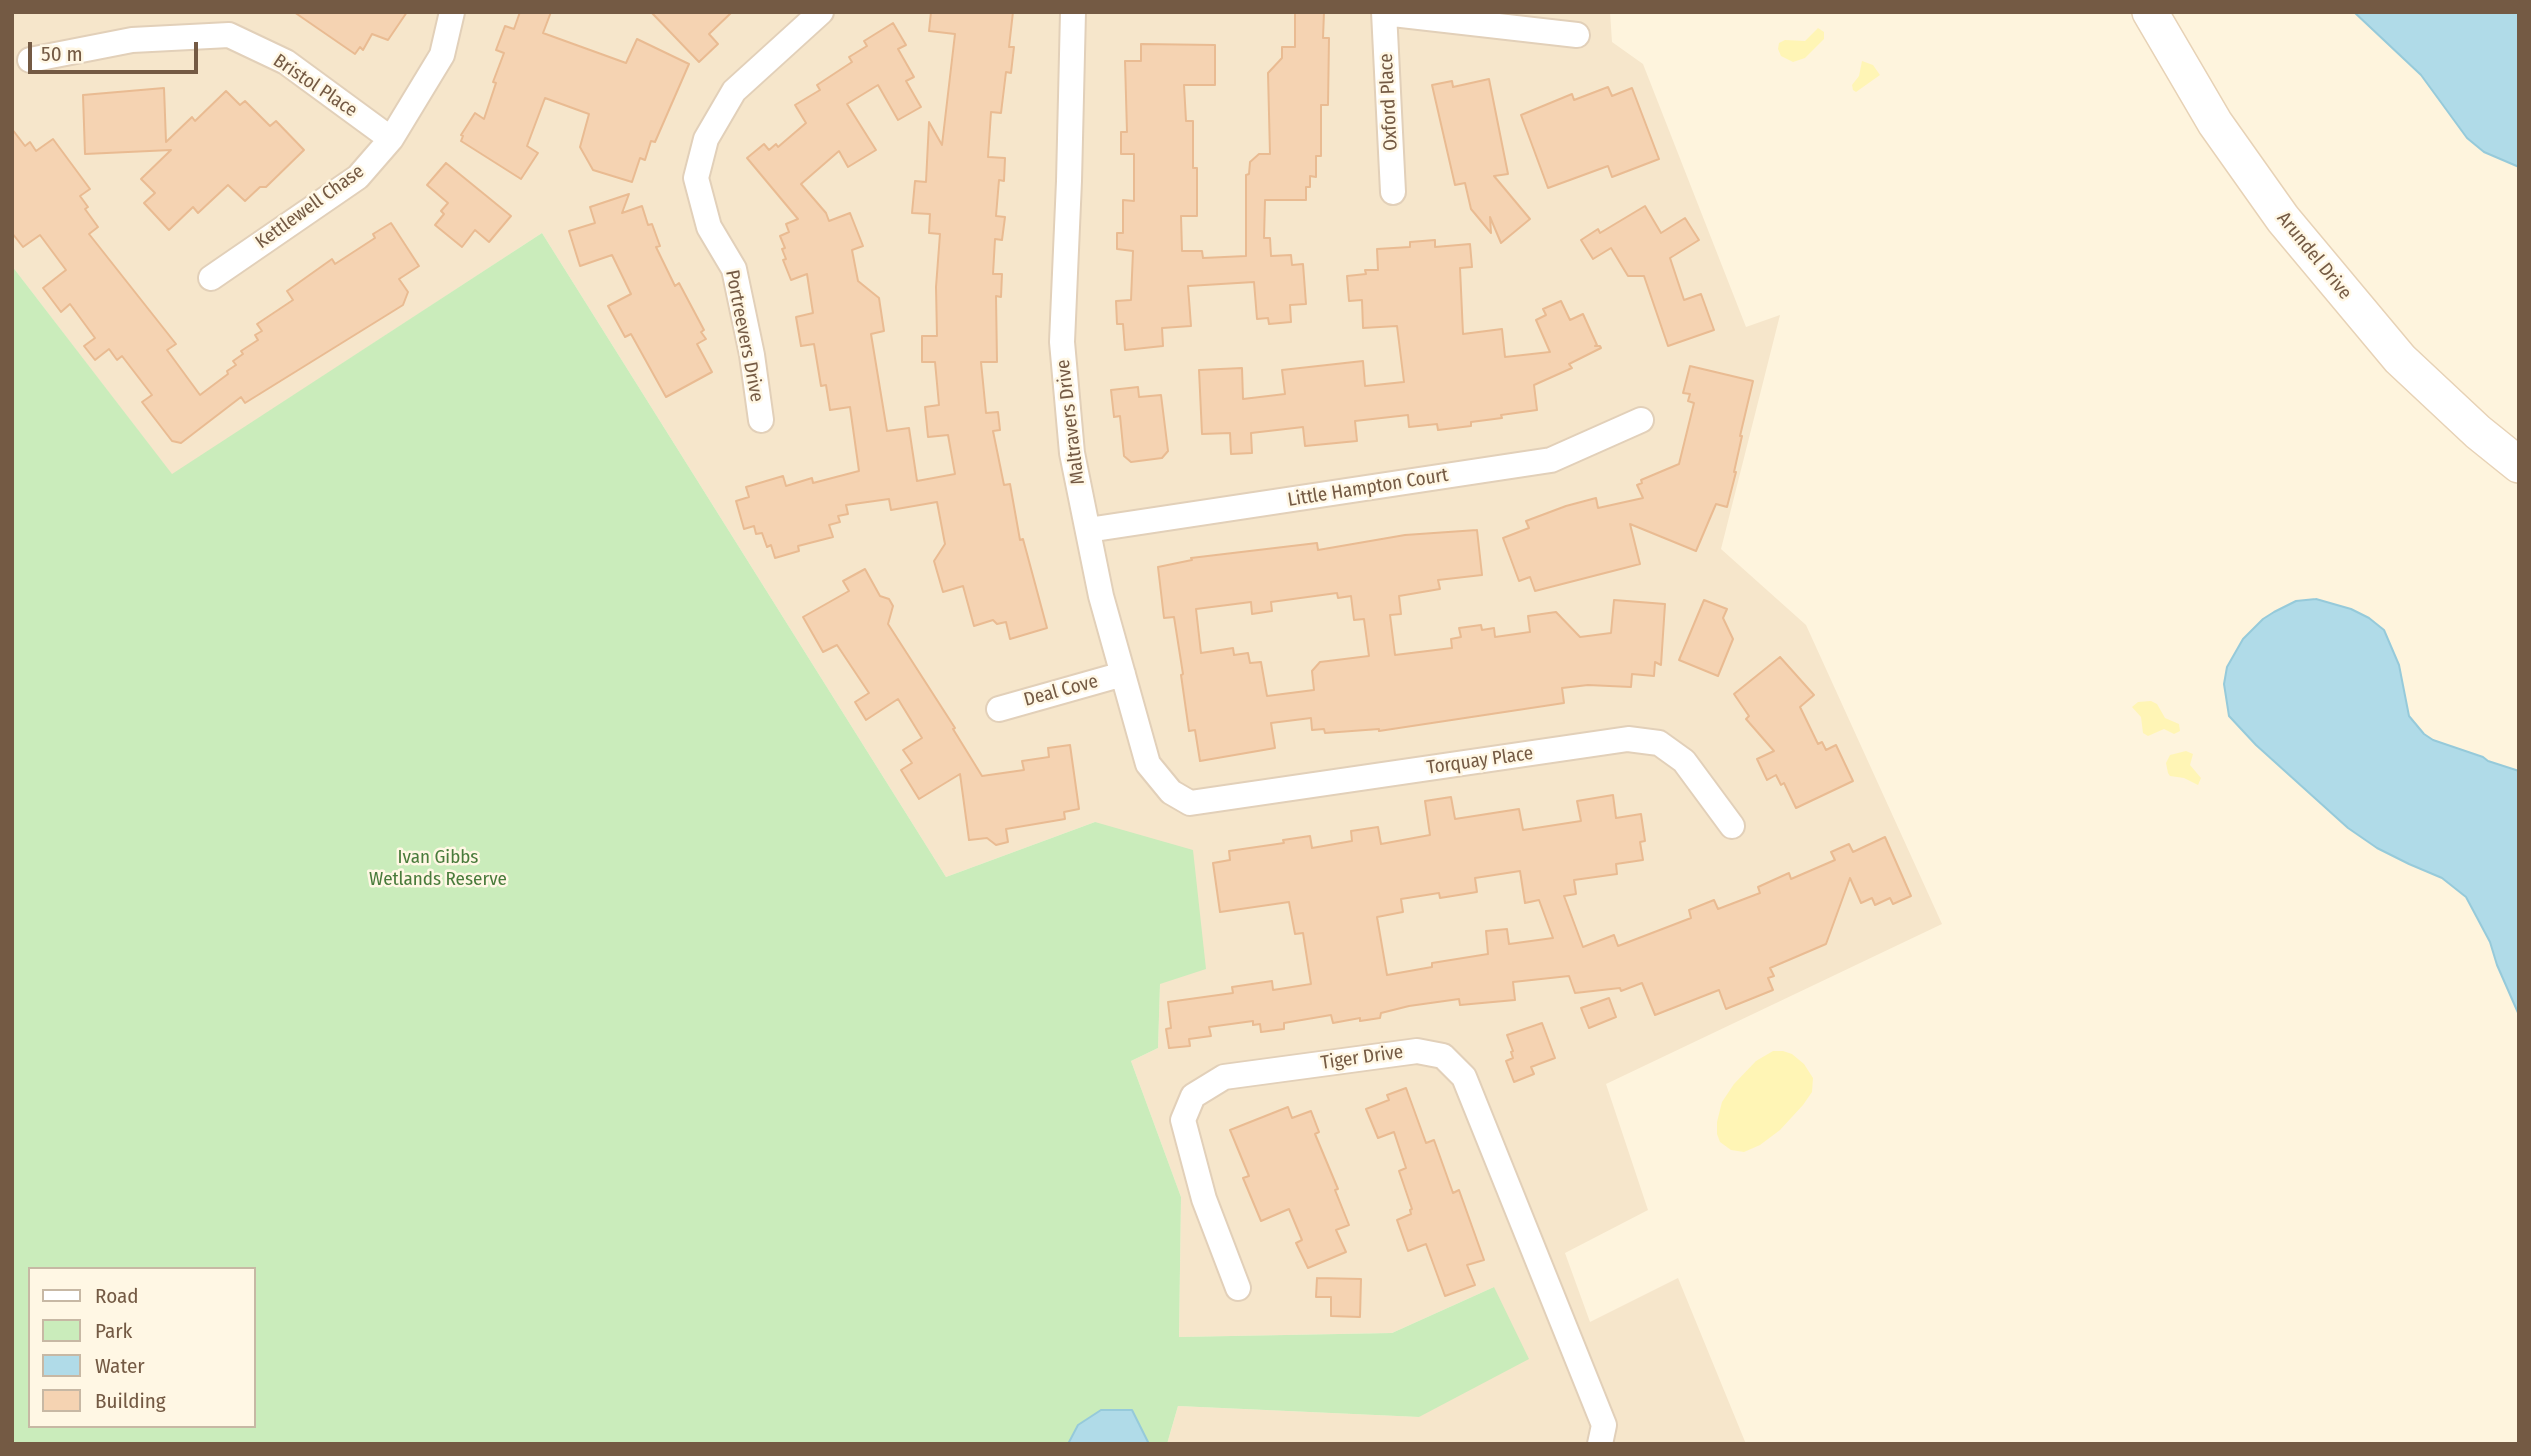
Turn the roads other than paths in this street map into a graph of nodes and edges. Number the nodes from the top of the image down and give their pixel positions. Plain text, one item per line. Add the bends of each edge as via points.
1 (452, 12) edge
2 (821, 12) edge
3 (1073, 12) edge
4 (1384, 12) edge
5 (2150, 12) edge
6 (1577, 35) dead end
7 (30, 60) dead end
8 (391, 139) junction
9 (1393, 192) dead end
10 (211, 278) dead end
11 (761, 420) dead end
12 (1641, 420) dead end
13 (2519, 465) edge
14 (1087, 530) junction
15 (1123, 674) junction
16 (999, 709) dead end
17 (1190, 803) joint
18 (1732, 826) dead end
19 (1238, 1288) dead end
20 (1600, 1444) edge

1 - 8 street, Kettlewell Chase via 442,55
2 - 11 street, Portreevers Drive via 734,91 706,139 696,178 709,227 734,269
3 - 14 street, Maltravers Drive via 1062,342 1072,453
4 - 6 street
4 - 9 street, Oxford Place
5 - 13 main road, Arundel Drive via 2215,123 2283,219 2400,359
7 - 8 street, Bristol Place via 132,40 229,35 286,62
8 - 10 street, Kettlewell Chase via 358,177
12 - 14 street, Little Hampton Court via 1551,460
14 - 15 street, Maltravers Drive
15 - 16 street, Deal Cove
15 - 17 street, Maltravers Drive via 1148,764 1171,792
17 - 18 street, Torquay Place via 1628,739 1659,743 1684,761
19 - 20 street, Tiger Drive via 1204,1199 1183,1120 1192,1096 1224,1077 1417,1051 1443,1056 1464,1077 1604,1424

